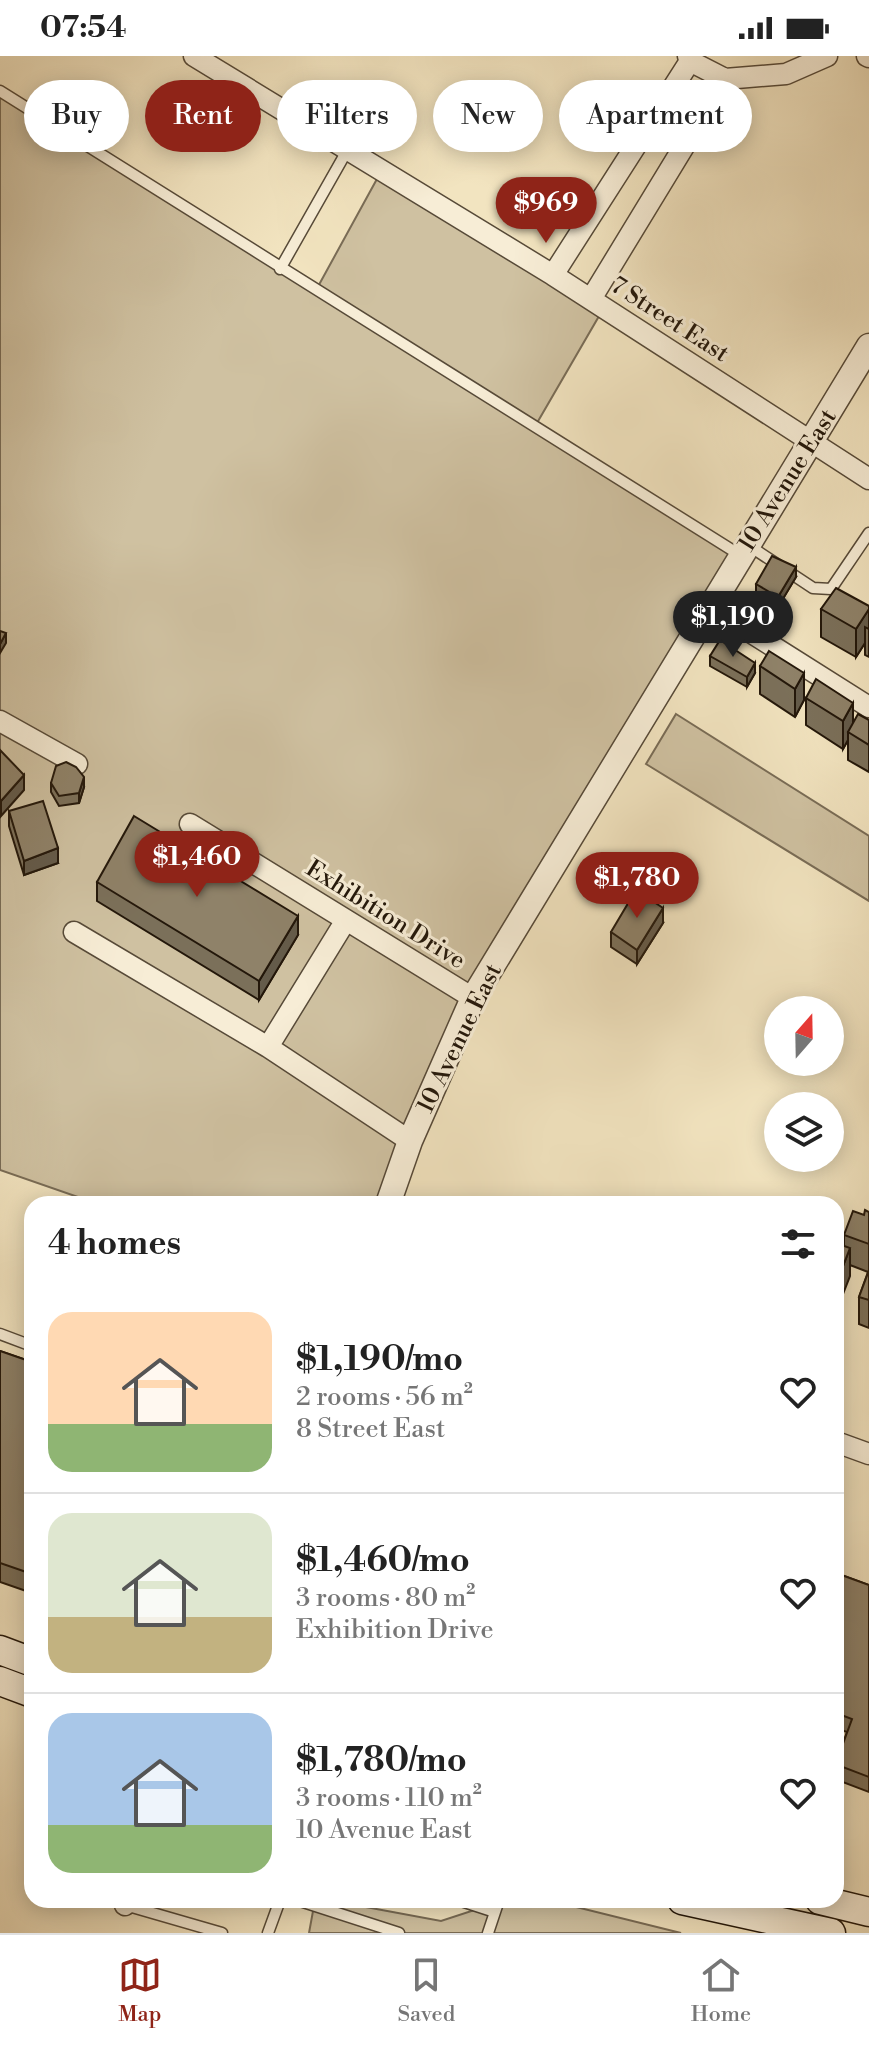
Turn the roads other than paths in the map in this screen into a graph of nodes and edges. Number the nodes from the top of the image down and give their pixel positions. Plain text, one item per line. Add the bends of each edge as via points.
1 (194, 56) edge
2 (827, 56) edge
3 (689, 59) edge
4 (725, 79) junction
5 (0, 91) edge
6 (277, 106) edge
7 (346, 152) edge
8 (353, 152) edge
9 (280, 269) junction
10 (553, 275) junction
11 (591, 299) junction
12 (869, 346) edge
13 (811, 441) junction
14 (869, 479) edge
15 (869, 533) edge
16 (743, 549) junction
17 (709, 606) junction
18 (869, 707) edge
19 (0, 721) edge
20 (77, 764) edge
21 (190, 824) dead end
22 (346, 920) junction
23 (74, 932) dead end
24 (473, 998) junction
25 (268, 1047) junction
26 (410, 1141) junction
27 (391, 1196) edge
28 (0, 1334) edge
29 (24, 1343) edge
30 (844, 1445) edge
31 (869, 1454) edge
32 (0, 1650) edge
33 (24, 1659) edge
34 (0, 1681) edge
35 (24, 1690) edge
36 (844, 1906) edge
37 (142, 1908) edge
38 (277, 1908) edge
39 (322, 1908) edge
40 (483, 1908) edge
41 (496, 1908) edge
42 (718, 1908) edge
43 (495, 1912) junction
44 (869, 1912) edge
45 (222, 1933) edge
46 (268, 1933) edge
47 (399, 1933) edge
48 (488, 1933) edge
49 (831, 1933) edge

1 - 6 street, 7 Street East
2 - 4 street via 786,74
3 - 4 street
3 - 10 street
4 - 11 street
5 - 9 lane
7 - 9 lane
8 - 10 street, 7 Street East
9 - 16 lane
10 - 11 street, 7 Street East
11 - 13 street, 7 Street East
12 - 13 street, 10 Avenue East
13 - 14 street, 7 Street East
13 - 16 street, 10 Avenue East
15 - 16 lane via 831,589 813,588
16 - 17 street, 10 Avenue East
17 - 18 street
17 - 24 street, 10 Avenue East
19 - 20 street
21 - 22 street, Exhibition Drive
22 - 24 street, Exhibition Drive
22 - 25 street
23 - 25 street
24 - 26 street, 10 Avenue East
25 - 26 street
26 - 27 street, 10 Avenue East
28 - 29 lane
30 - 31 street
32 - 33 main road
34 - 35 main road
36 - 44 main road
37 - 45 lane
38 - 46 lane
39 - 47 lane
40 - 43 lane
41 - 43 lane
42 - 49 main road
43 - 48 lane

